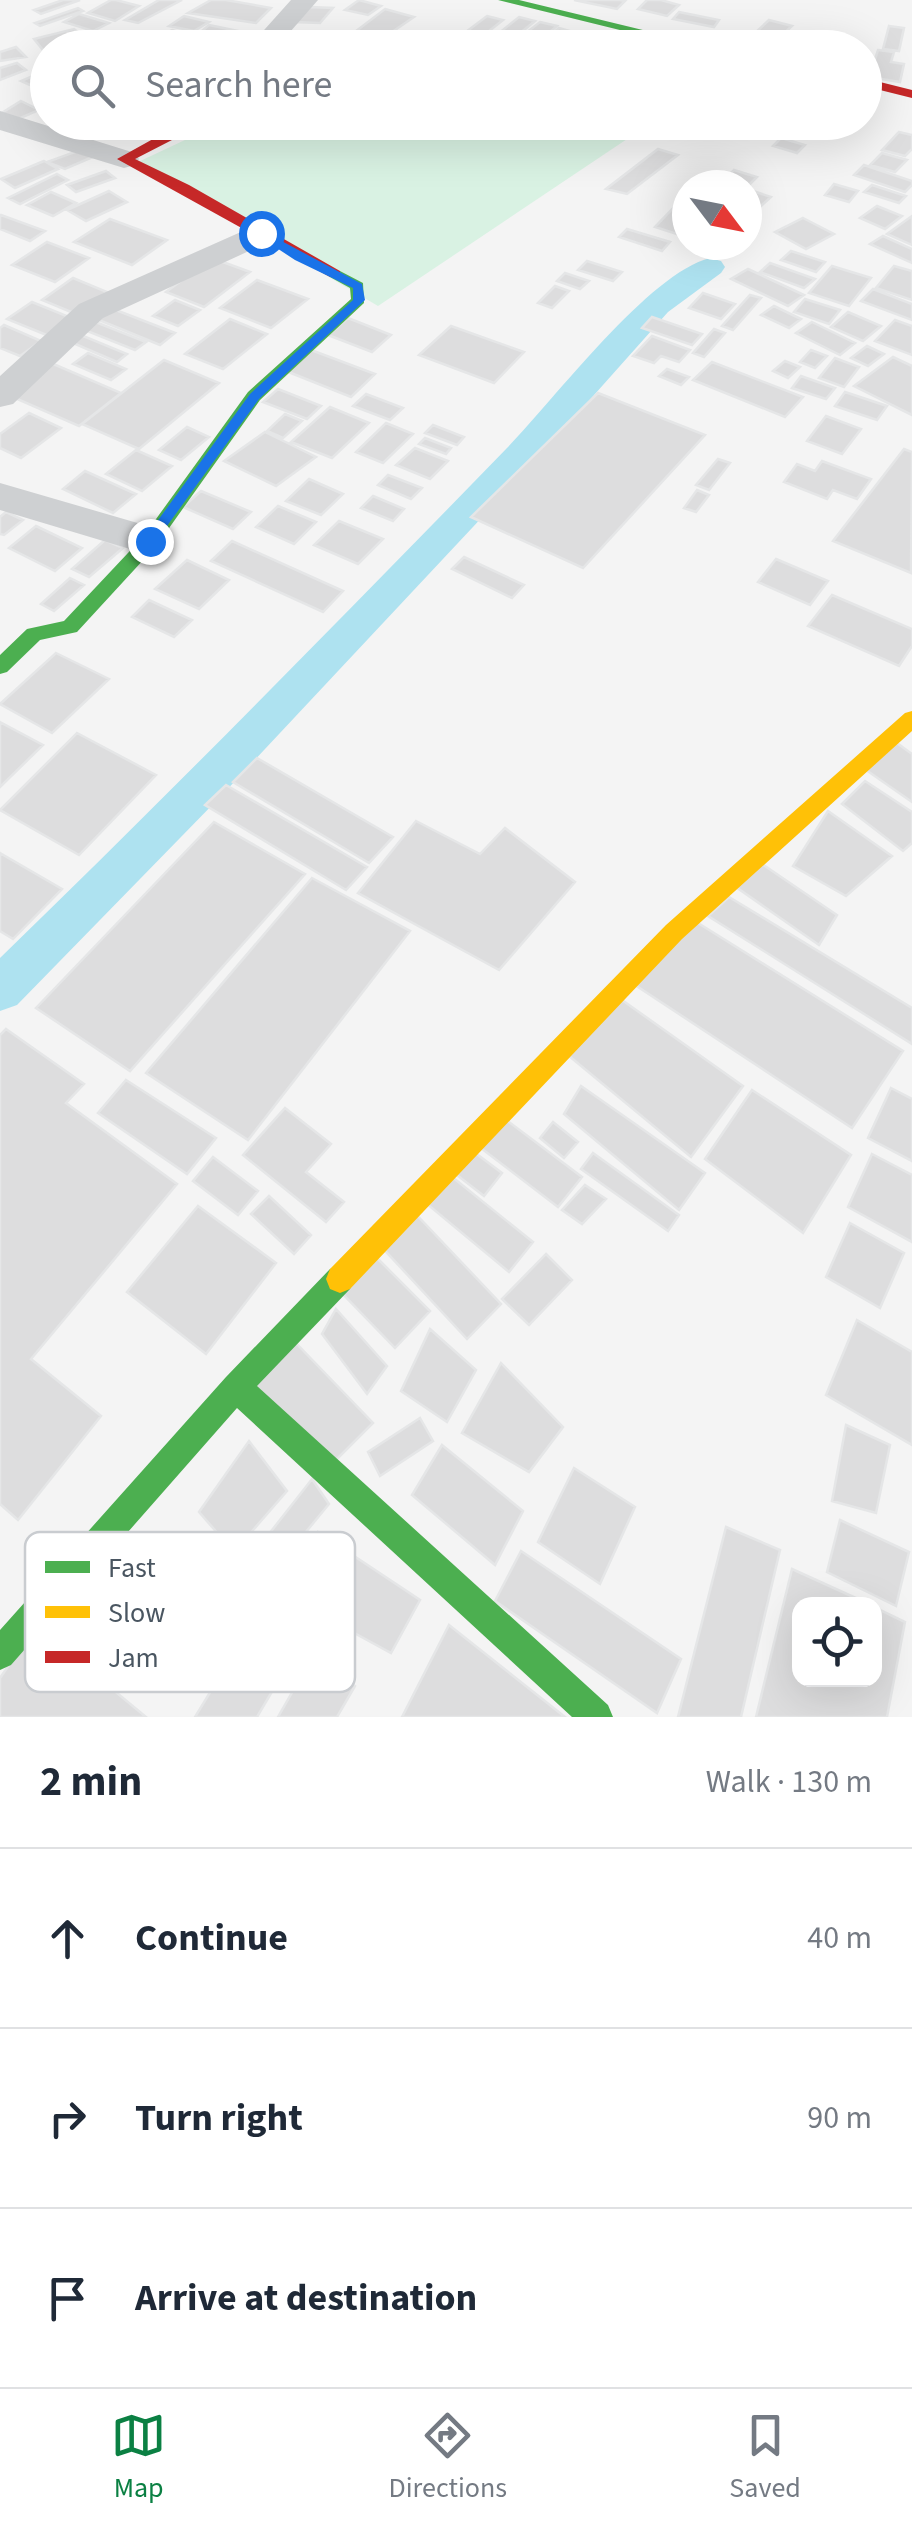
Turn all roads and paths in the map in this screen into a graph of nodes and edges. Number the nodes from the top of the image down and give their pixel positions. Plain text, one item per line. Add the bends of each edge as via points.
1 (305, 0) edge
2 (504, 0) edge
3 (278, 30) edge
4 (633, 30) edge
5 (882, 86) edge
6 (912, 94) edge
7 (0, 120) edge
8 (30, 130) edge
9 (30, 132) edge
10 (62, 140) edge
11 (161, 140) edge
12 (0, 146) edge
13 (124, 159) junction
14 (261, 233) junction
15 (0, 396) edge
16 (0, 496) edge
17 (150, 541) junction
18 (0, 667) edge
19 (912, 718) edge
20 (236, 1387) junction
21 (108, 1532) edge
22 (25, 1626) edge
23 (0, 1654) edge
24 (596, 1717) edge

1 - 3 street
2 - 4 main road
5 - 6 main road
7 - 8 street
9 - 12 street
10 - 13 street
11 - 13 main road
13 - 14 main road via 183,184
14 - 15 street via 91,312
14 - 17 main road via 358,286 359,300 254,396
16 - 17 street
17 - 18 main road via 70,627 34,634
19 - 20 main road via 674,932
20 - 21 main road
20 - 24 main road
22 - 23 main road

